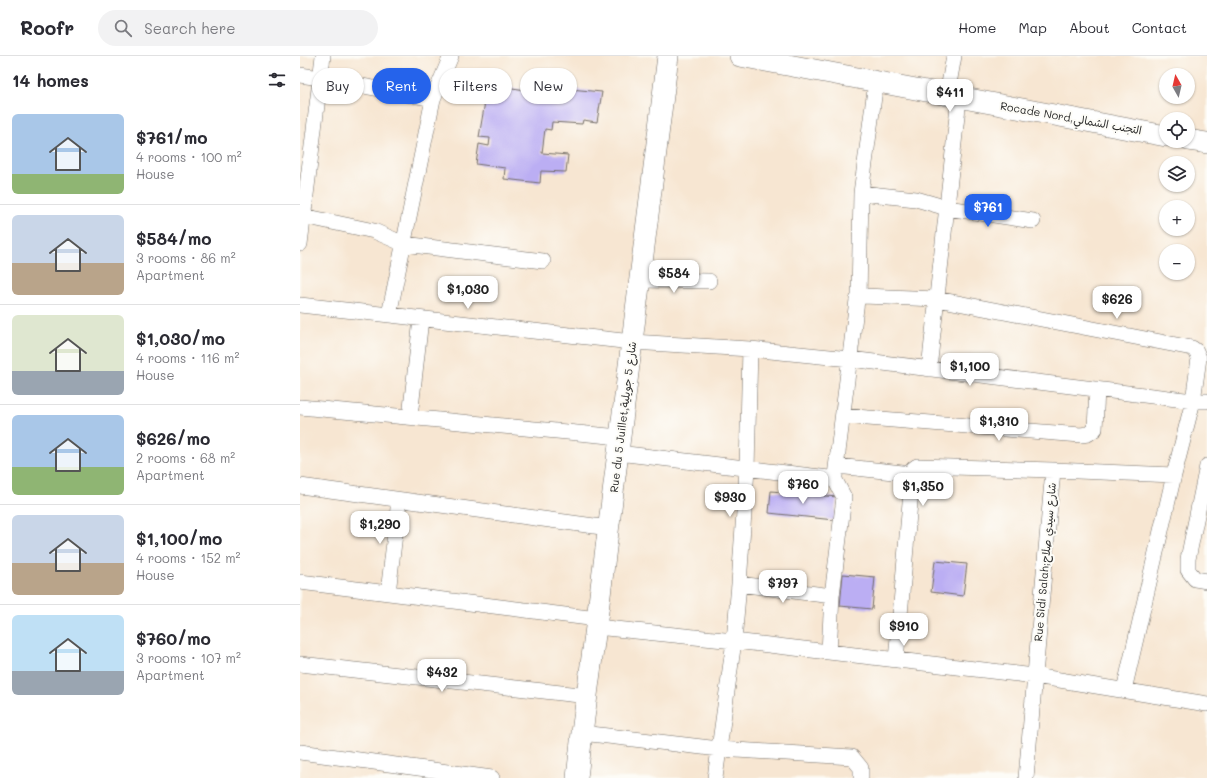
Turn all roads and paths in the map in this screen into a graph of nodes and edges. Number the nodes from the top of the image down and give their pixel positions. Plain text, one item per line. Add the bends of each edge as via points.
1 (323, 56) edge
2 (451, 56) edge
3 (668, 56) edge
4 (740, 56) edge
5 (954, 56) edge
6 (788, 60) edge
7 (321, 68) edge
8 (300, 75) edge
9 (312, 77) edge
10 (876, 82) junction
11 (364, 86) edge
12 (953, 96) junction
13 (432, 99) junction
14 (317, 104) edge
15 (1159, 135) edge
16 (1195, 141) edge
17 (1207, 143) edge
18 (861, 193) junction
19 (947, 208) junction
20 (303, 216) junction
21 (1033, 221) dead end
22 (300, 244) edge
23 (404, 244) junction
24 (543, 261) dead end
25 (640, 280) junction
26 (709, 281) dead end
27 (859, 298) junction
28 (937, 299) junction
29 (300, 305) edge
30 (389, 315) junction
31 (421, 319) junction
32 (632, 342) junction
33 (750, 349) junction
34 (850, 359) junction
35 (929, 368) junction
36 (1097, 389) junction
37 (1200, 401) edge
38 (300, 407) edge
39 (843, 416) junction
40 (410, 417) junction
41 (619, 445) junction
42 (1207, 466) edge
43 (748, 469) junction
44 (1053, 470) junction
45 (835, 472) junction
46 (912, 474) junction
47 (1174, 474) junction
48 (300, 486) edge
49 (399, 500) junction
50 (609, 528) junction
51 (1207, 581) edge
52 (300, 582) edge
53 (739, 584) junction
54 (388, 593) junction
55 (832, 596) junction
56 (597, 623) junction
57 (734, 641) junction
58 (829, 652) junction
59 (896, 660) junction
60 (300, 664) edge
61 (1035, 676) junction
62 (1124, 690) junction
63 (588, 696) junction
64 (1207, 704) edge
65 (582, 733) junction
66 (719, 749) junction
67 (300, 752) edge
68 (492, 778) edge
69 (577, 778) edge
70 (715, 778) edge
71 (861, 778) edge
72 (1026, 778) edge

1 - 7 street
2 - 13 street
3 - 25 street, Rue du 5 Juillet,شارع 5 جويلية
4 - 6 street, Rocade Nord,التجنب الشمالي
5 - 12 street
6 - 10 street, Rocade Nord,التجنب الشمالي
8 - 9 street
10 - 12 street, Rocade Nord,التجنب الشمالي
10 - 18 street
11 - 13 street
12 - 15 street, Rocade Nord,التجنب الشمالي
12 - 19 street
13 - 23 street
14 - 20 street
16 - 17 street
18 - 19 street via 916,199
18 - 27 street
19 - 21 street
19 - 28 street
20 - 22 street
20 - 23 street via 374,232
23 - 24 street
23 - 30 street
25 - 26 street
25 - 32 street, Rue du 5 Juillet,شارع 5 جويلية
27 - 28 street via 863,296
27 - 34 street
28 - 35 street
28 - 37 street via 1192,348 1199,358
29 - 30 street
30 - 31 street
31 - 32 street
31 - 40 street
32 - 33 street
32 - 41 street, Rue du 5 Juillet,شارع 5 جويلية
33 - 34 street
33 - 43 street
34 - 35 street
34 - 39 street
35 - 36 street
36 - 37 street
36 - 39 street via 1095,429 1081,436
37 - 47 street
38 - 40 street
39 - 45 street
40 - 41 street
41 - 43 street
41 - 50 street, Rue du 5 Juillet,شارع 5 جويلية
42 - 51 street via 1188,559 1188,570 1195,579
43 - 45 street
43 - 53 street
44 - 46 street via 917,466
44 - 47 street, Rue Sidi Salah;شارع سيدي صلاح
44 - 61 street, Rue Sidi Salah;شارع سيدي صلاح
45 - 46 street
45 - 55 street via 844,497
46 - 59 street
47 - 62 street
48 - 49 street
49 - 50 street
49 - 54 street
50 - 56 street, Rue du 5 Juillet,شارع 5 جويلية
52 - 54 street
53 - 55 street
53 - 57 street
54 - 56 street
55 - 58 street
56 - 57 street
56 - 63 street, Rue du 5 Juillet,شارع 5 جويلية
57 - 58 street
57 - 66 street
58 - 59 street
59 - 61 street
60 - 63 street
61 - 62 street
61 - 72 street, Rue Sidi Salah;شارع سيدي صلاح
62 - 64 street
63 - 65 street, Rue du 5 Juillet,شارع 5 جويلية
65 - 66 street
65 - 69 street, Rue du 5 Juillet,شارع 5 جويلية
66 - 70 street
66 - 71 street via 852,757 861,768
67 - 68 street

